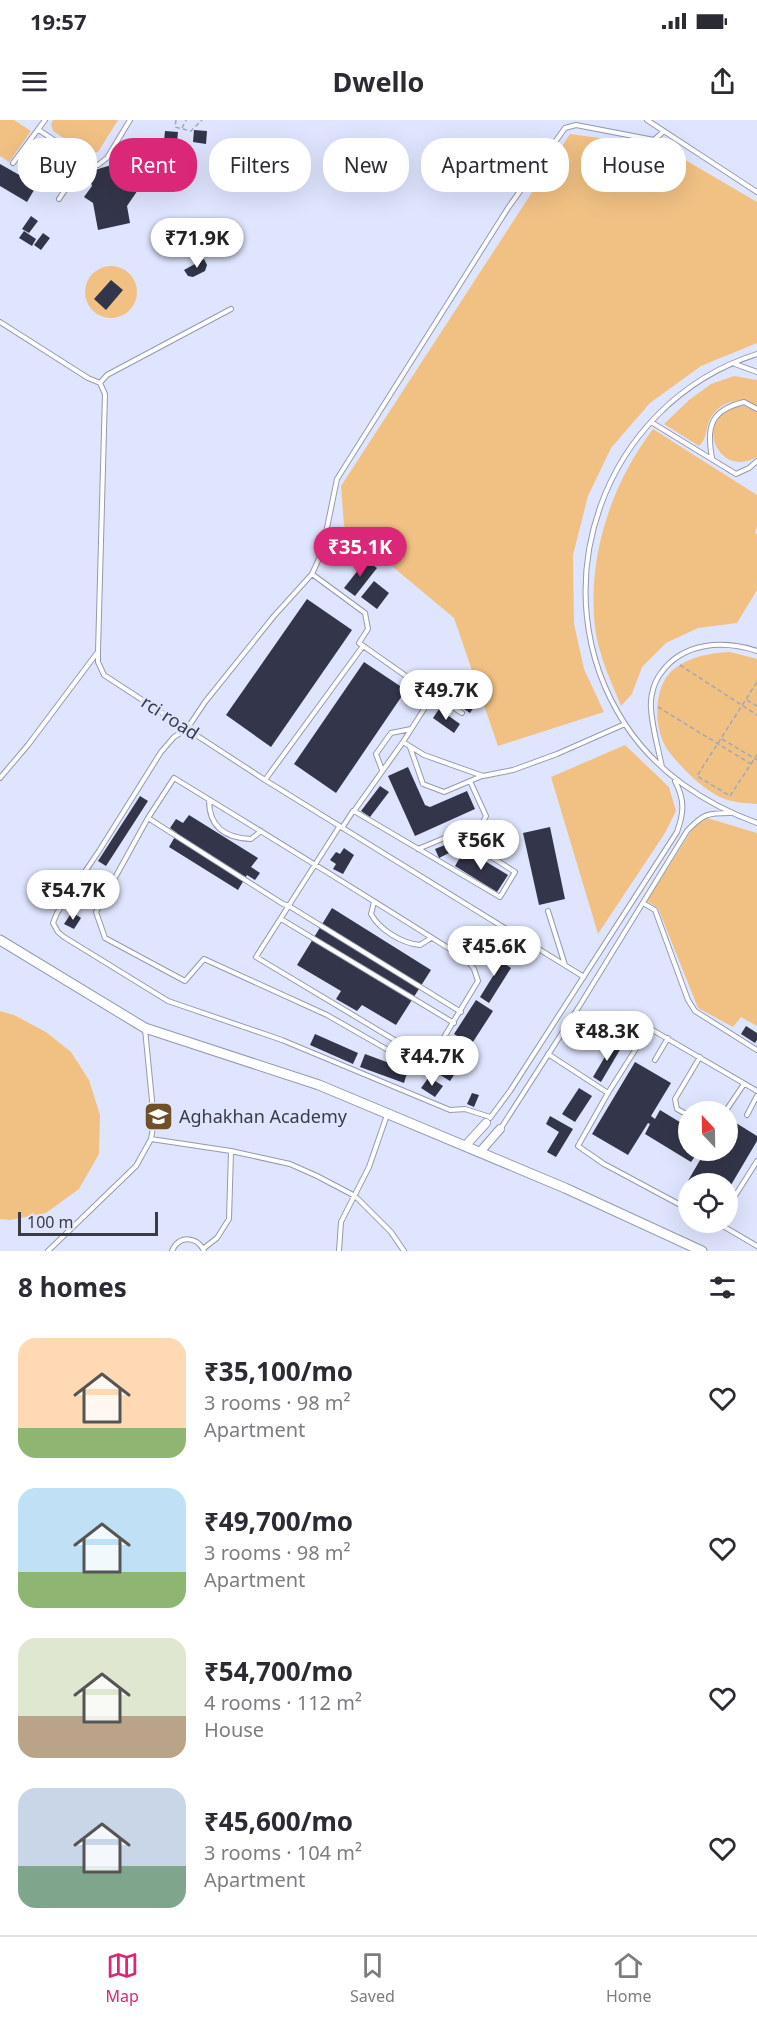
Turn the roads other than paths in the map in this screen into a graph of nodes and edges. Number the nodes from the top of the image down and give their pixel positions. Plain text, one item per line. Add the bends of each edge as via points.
1 (45, 120) edge
2 (130, 120) edge
3 (647, 120) edge
4 (39, 130) junction
5 (664, 131) junction
6 (51, 138) edge
7 (13, 163) dead end
8 (97, 165) edge
9 (64, 192) edge
10 (757, 192) edge
11 (59, 199) dead end
12 (231, 309) dead end
13 (0, 322) edge
14 (757, 354) edge
15 (734, 363) junction
16 (757, 372) edge
17 (100, 383) junction
18 (757, 408) edge
19 (651, 422) junction
20 (712, 459) junction
21 (757, 461) edge
22 (312, 574) junction
23 (363, 646) junction
24 (757, 651) edge
25 (98, 652) junction
26 (433, 695) junction
27 (462, 713) dead end
28 (625, 724) junction
29 (187, 729) junction
30 (411, 729) junction
31 (403, 742) junction
32 (409, 745) junction
33 (662, 767) junction
34 (382, 770) junction
35 (483, 776) junction
36 (0, 778) edge
37 (675, 779) junction
38 (265, 780) junction
39 (470, 781) junction
40 (209, 799) junction
41 (354, 811) junction
42 (731, 813) junction
43 (148, 818) junction
44 (757, 823) edge
45 (341, 827) junction
46 (261, 831) junction
47 (461, 831) junction
48 (418, 849) junction
49 (315, 865) junction
50 (374, 902) junction
51 (643, 903) junction
52 (289, 906) junction
53 (548, 911) dead end
54 (281, 919) junction
55 (432, 937) junction
56 (0, 940) edge
57 (565, 966) junction
58 (584, 977) junction
59 (461, 1012) junction
60 (454, 1023) junction
61 (145, 1028) junction
62 (668, 1038) junction
63 (757, 1050) edge
64 (548, 1054) junction
65 (700, 1057) junction
66 (655, 1060) dead end
67 (409, 1062) dead end
68 (744, 1084) junction
69 (757, 1091) edge
70 (608, 1093) junction
71 (757, 1096) edge
72 (732, 1101) edge
73 (678, 1109) edge
74 (388, 1113) junction
75 (747, 1115) dead end
76 (488, 1120) junction
77 (500, 1129) joint
78 (151, 1139) junction
79 (466, 1146) junction
80 (231, 1151) junction
81 (480, 1152) junction
82 (757, 1161) edge
83 (738, 1191) edge
84 (355, 1196) junction
85 (678, 1204) edge
86 (735, 1233) edge
87 (757, 1246) edge
88 (204, 1250) edge
89 (48, 1251) edge
90 (172, 1251) edge
91 (339, 1251) edge
92 (404, 1251) edge
93 (702, 1251) edge

1 - 4 lane
2 - 8 lane via 107,158
3 - 5 lane
4 - 6 lane
4 - 7 lane
5 - 10 lane
5 - 22 lane via 654,140 576,125 565,128 508,208 337,479 322,552
9 - 11 lane
12 - 17 lane via 107,375
13 - 17 lane
14 - 15 lane
15 - 16 lane
15 - 19 lane via 689,388
17 - 25 lane, rci road via 105,394
18 - 20 lane via 744,402 724,408 715,418 709,442
19 - 20 lane
19 - 28 lane via 609,483 595,522 585,573 586,614 597,665
20 - 21 lane via 736,474
22 - 23 lane via 365,613 368,629 359,643
22 - 29 lane via 274,616
23 - 26 lane
23 - 38 lane
24 - 33 lane via 744,646 711,645 681,653 672,660 656,681 651,703
25 - 29 lane, rci road via 104,675
25 - 36 lane
26 - 27 lane
26 - 30 lane
28 - 33 lane
28 - 35 lane via 557,754
29 - 38 lane, rci road
29 - 76 lane via 174,736 161,752 57,913 53,923 58,932 168,1001 282,1040 450,1110 465,1109
30 - 31 lane
30 - 34 lane via 391,733 376,754
31 - 32 lane
31 - 34 lane
32 - 35 lane via 424,755
32 - 39 lane via 423,784 444,792
33 - 37 lane
34 - 41 lane
35 - 39 lane
37 - 42 lane
37 - 58 lane via 683,806 677,832
38 - 45 lane, rci road
39 - 47 lane via 486,816 483,822
40 - 43 lane via 174,778
40 - 46 lane
40 - 46 lane via 211,817 222,830 251,839
41 - 45 lane
41 - 48 lane
42 - 44 lane
42 - 51 lane via 710,813 687,831
43 - 52 lane
43 - 67 lane via 96,912 105,938 186,981 204,959 327,1015
45 - 49 lane
45 - 57 lane, rci road
46 - 49 lane
47 - 48 lane
47 - 48 lane via 462,838 516,872 500,897
49 - 50 lane
49 - 52 lane
50 - 55 lane
50 - 55 lane via 371,914 378,925 404,941 420,945
51 - 63 lane via 655,910 695,1011
51 - 64 lane
52 - 54 lane
52 - 59 lane
53 - 57 lane
54 - 60 lane
54 - 60 lane via 256,957 423,1057 432,1057
55 - 59 lane via 474,969 478,981
56 - 61 street
57 - 58 lane, rci road
58 - 76 lane
59 - 60 lane
61 - 74 street via 319,1085
61 - 78 lane via 154,1121
62 - 65 lane
62 - 66 lane
62 - 70 lane via 650,1028
64 - 70 lane
64 - 77 lane
65 - 68 lane
65 - 73 lane via 675,1099
68 - 69 lane
68 - 72 lane
70 - 85 lane via 578,1146
71 - 75 lane
74 - 79 street
74 - 84 lane
76 - 79 street
77 - 81 street
78 - 80 lane
78 - 89 lane via 136,1166
79 - 81 street
80 - 84 lane via 290,1164
80 - 88 lane via 229,1219
81 - 93 street
82 - 83 lane
84 - 91 lane via 341,1222
84 - 92 lane
86 - 87 lane
88 - 90 lane via 189,1239 178,1242

